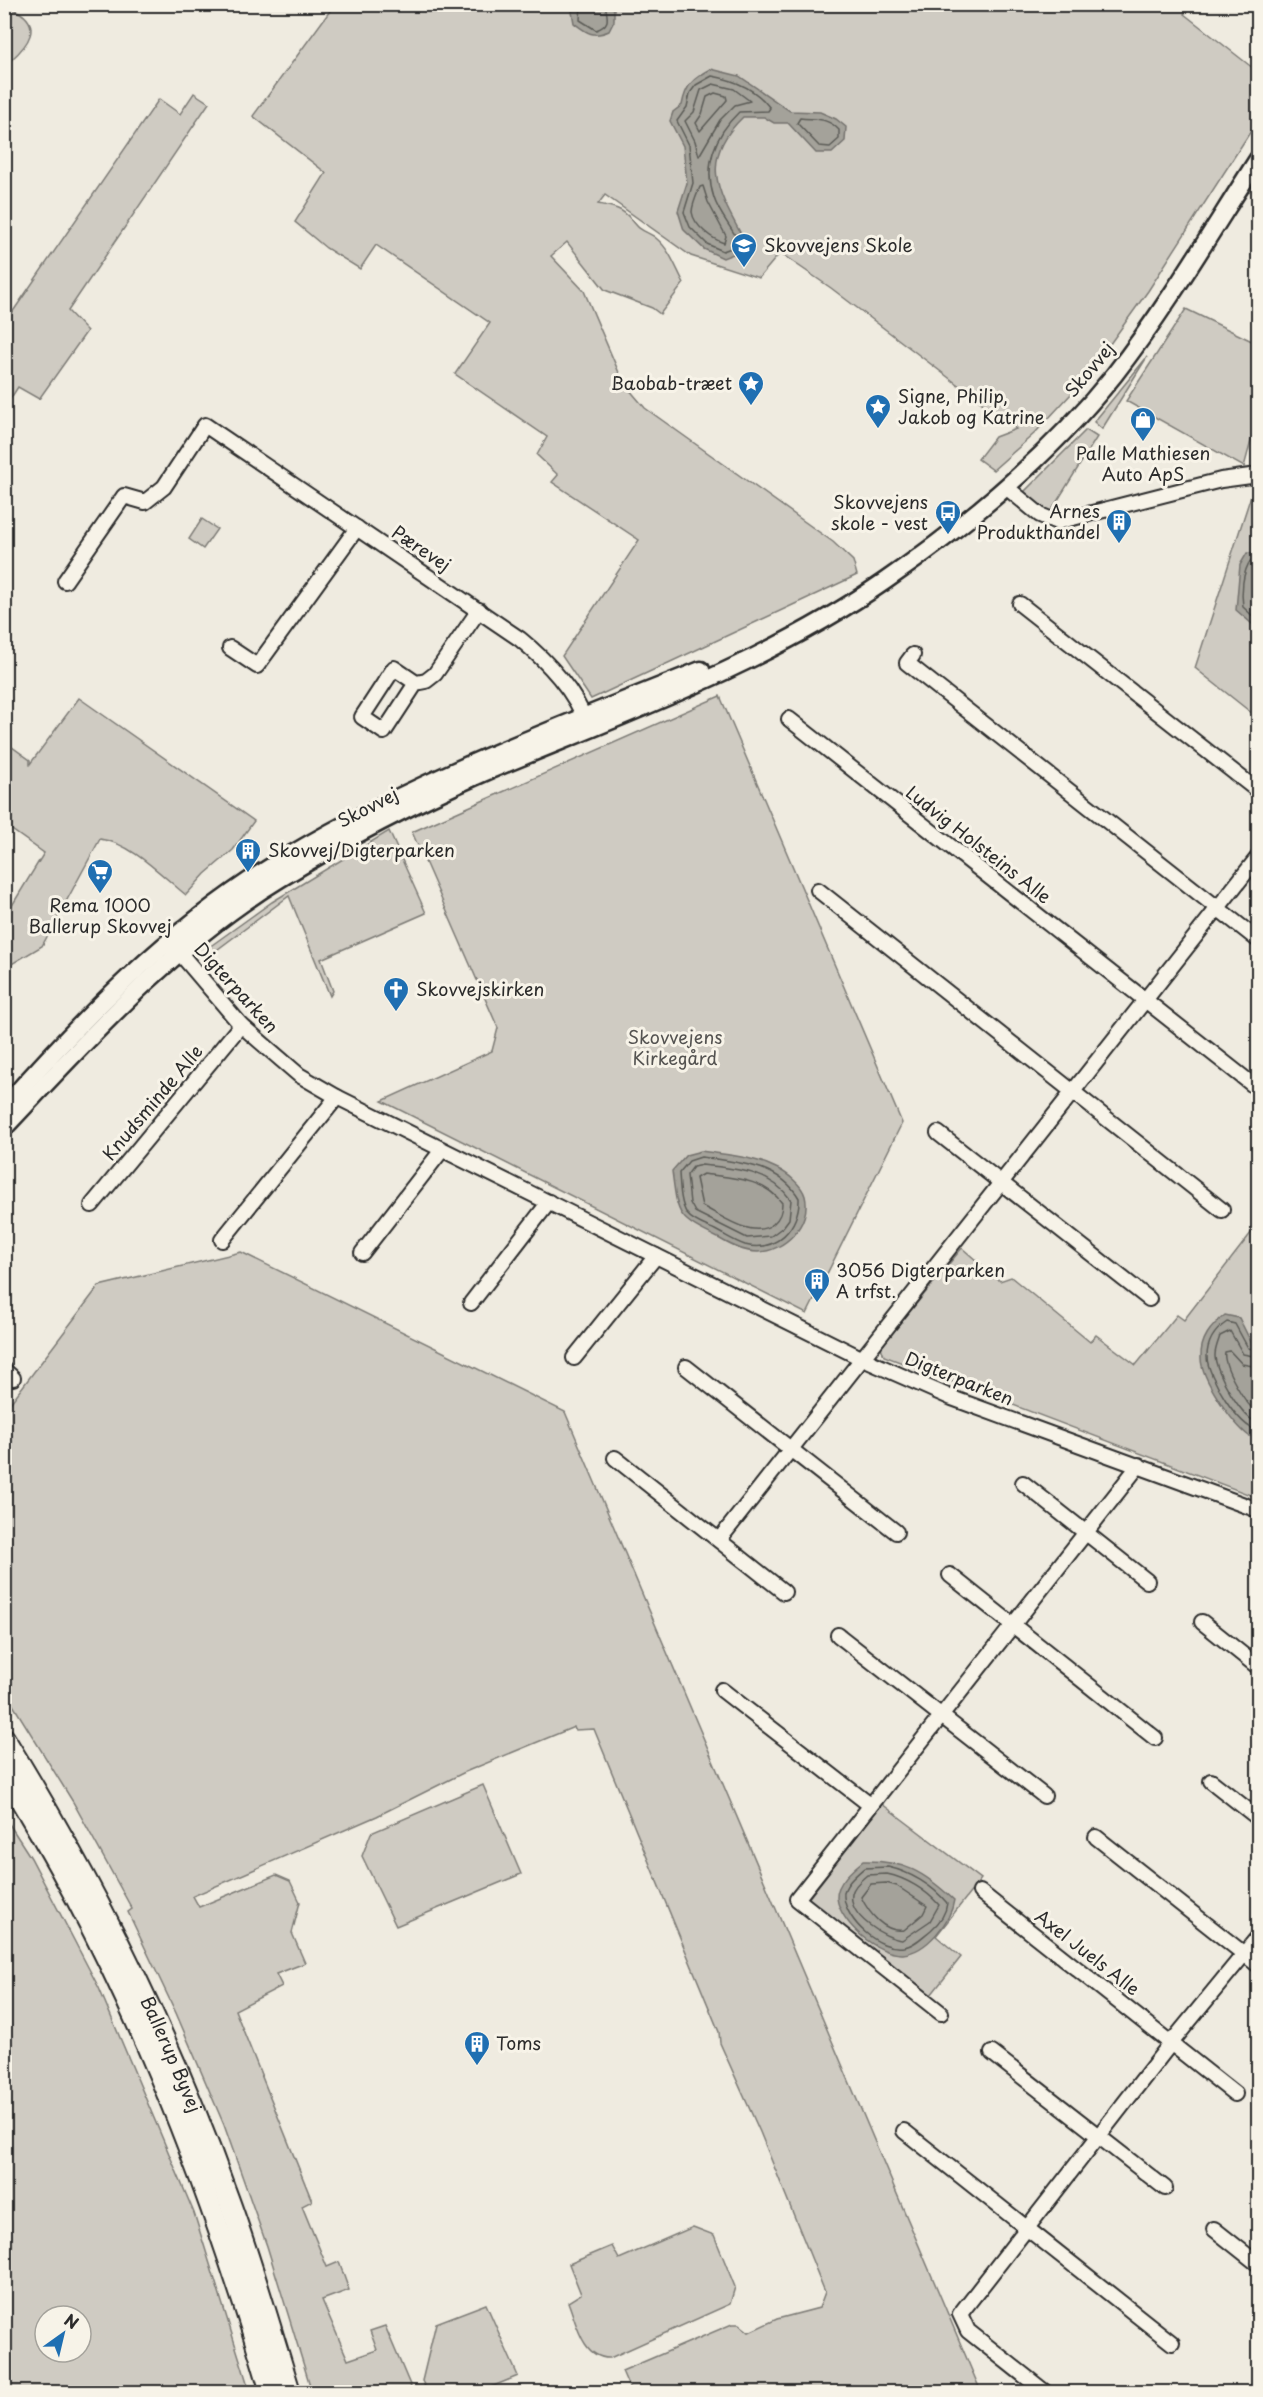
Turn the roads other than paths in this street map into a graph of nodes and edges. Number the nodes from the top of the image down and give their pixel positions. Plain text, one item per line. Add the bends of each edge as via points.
1 (1258, 159) edge
2 (1258, 475) edge
3 (1006, 487) junction
4 (357, 528) junction
5 (65, 581) dead end
6 (1020, 604) dead end
7 (479, 610) junction
8 (230, 648) dead end
9 (913, 655) dead end
10 (416, 683) junction
11 (789, 719) dead end
12 (586, 723) junction
13 (1258, 791) edge
14 (1258, 857) edge
15 (818, 890) dead end
16 (1218, 908) junction
17 (1258, 940) edge
18 (175, 947) junction
19 (1146, 1000) junction
20 (241, 1025) junction
21 (1258, 1089) edge
22 (1073, 1092) junction
23 (337, 1097) junction
24 (4, 1107) edge
25 (4, 1128) edge
26 (938, 1133) dead end
27 (442, 1150) junction
28 (1002, 1183) junction
29 (549, 1202) junction
30 (92, 1205) dead end
31 (1222, 1210) dead end
32 (222, 1240) dead end
33 (362, 1253) dead end
34 (656, 1256) junction
35 (1149, 1299) dead end
36 (471, 1303) dead end
37 (574, 1358) dead end
38 (863, 1359) junction
39 (686, 1367) dead end
40 (791, 1449) junction
41 (615, 1458) dead end
42 (1138, 1465) junction
43 (1023, 1483) dead end
44 (1258, 1510) edge
45 (896, 1532) dead end
46 (1085, 1533) junction
47 (719, 1540) junction
48 (950, 1575) dead end
49 (1147, 1581) dead end
50 (784, 1592) dead end
51 (1202, 1622) dead end
52 (1013, 1625) junction
53 (838, 1635) dead end
54 (1258, 1667) edge
55 (722, 1690) dead end
56 (941, 1716) junction
57 (4, 1738) edge
58 (1155, 1738) dead end
59 (4, 1773) edge
60 (1211, 1781) dead end
61 (1044, 1796) dead end
62 (870, 1805) junction
63 (1258, 1818) edge
64 (1096, 1837) dead end
65 (980, 1892) dead end
66 (1258, 1937) edge
67 (1245, 1954) junction
68 (1258, 1965) edge
69 (941, 2013) dead end
70 (1171, 2043) junction
71 (992, 2053) dead end
72 (1235, 2094) dead end
73 (904, 2131) dead end
74 (1098, 2136) junction
75 (1165, 2188) dead end
76 (1026, 2228) junction
77 (1214, 2229) dead end
78 (1258, 2264) edge
79 (1172, 2343) dead end
80 (271, 2392) edge
81 (290, 2392) edge
82 (1045, 2392) edge

1 - 3 street, Skovvej via 1155,318 1112,376 1061,434
2 - 3 street via 1221,480 1057,522 1040,515
3 - 12 street, Skovvej via 882,584 816,623
4 - 5 street, Pærevej via 206,425 164,487 145,502 123,496
4 - 7 street, Pærevej
4 - 8 street via 257,666
6 - 13 street
7 - 10 street via 435,674
7 - 12 street, Pærevej via 537,653 561,680
9 - 16 street via 907,663
10 - 10 street via 394,668 362,717 384,732
11 - 19 street, Ludvig Holsteins Alle
12 - 18 street, Skovvej via 459,769 308,845 231,894
14 - 16 street
15 - 22 street
16 - 17 street
16 - 19 street
18 - 20 street, Digterparken
18 - 24 street, Skovvej via 104,999
18 - 25 street, Skovvej
19 - 21 street, Ludvig Holsteins Alle
19 - 22 street
20 - 23 street, Digterparken via 299,1075
20 - 30 street, Knudsminde Alle
22 - 28 street
22 - 31 street
23 - 27 street, Digterparken
23 - 32 street
26 - 28 street
27 - 29 street, Digterparken
27 - 33 street
28 - 35 street
28 - 38 street
29 - 34 street, Digterparken
29 - 36 street
34 - 37 street
34 - 38 street, Digterparken
38 - 40 street
38 - 42 street, Digterparken via 952,1398
39 - 40 street
40 - 45 street
40 - 47 street
41 - 47 street
42 - 44 street, Digterparken
42 - 46 street
43 - 46 street
46 - 49 street
46 - 52 street
47 - 50 street
48 - 52 street
51 - 54 street
52 - 56 street
52 - 58 street
53 - 56 street
55 - 62 street
56 - 61 street
56 - 62 street
57 - 81 main road, Ballerup Byvej via 108,1920 182,2079 247,2252
59 - 80 main road, Ballerup Byvej via 83,1911 140,2027 209,2198
60 - 63 street
62 - 69 street via 797,1899
64 - 67 street
65 - 70 street, Axel Juels Alle
66 - 67 street
67 - 68 street
67 - 70 street
70 - 72 street, Axel Juels Alle
70 - 74 street
71 - 74 street
73 - 76 street
74 - 75 street
74 - 76 street
76 - 79 street
76 - 82 street via 960,2314 968,2331
77 - 78 street

